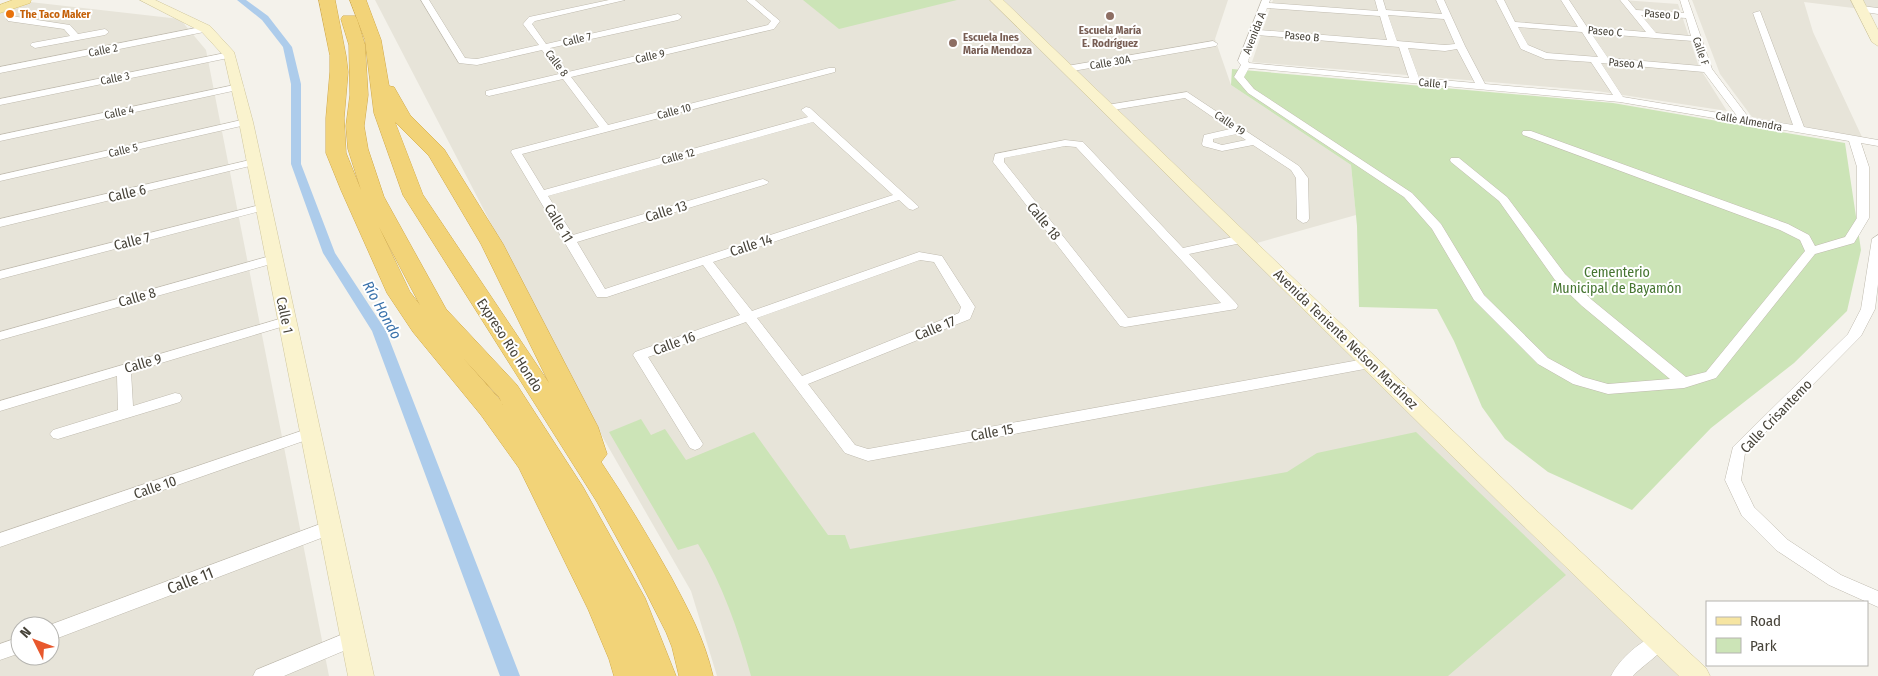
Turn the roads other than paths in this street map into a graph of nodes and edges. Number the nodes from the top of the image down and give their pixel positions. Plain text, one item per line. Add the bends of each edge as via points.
1 (25, 0) edge
2 (146, 0) edge
3 (311, 0) edge
4 (327, 0) edge
5 (342, 0) edge
6 (358, 0) edge
7 (425, 0) edge
8 (621, 0) edge
9 (750, 0) edge
10 (996, 0) edge
11 (1320, 0) edge
12 (1379, 0) edge
13 (1440, 0) edge
14 (1500, 0) edge
15 (1565, 0) edge
16 (1624, 0) edge
17 (1672, 0) edge
18 (1684, 0) edge
19 (1266, 3) edge
20 (1859, 4) edge
21 (0, 9) edge
22 (1322, 10) junction
23 (1878, 11) edge
24 (1634, 12) junction
25 (1383, 13) junction
26 (1758, 13) dead end
27 (1689, 16) junction
28 (678, 17) dead end
29 (1447, 17) junction
30 (13, 22) dead end
31 (1513, 24) junction
32 (206, 29) junction
33 (1584, 30) junction
34 (105, 32) dead end
35 (1256, 32) junction
36 (335, 34) junction
37 (1653, 36) junction
38 (76, 38) junction
39 (1697, 39) junction
40 (1878, 42) edge
41 (1213, 44) dead end
42 (1398, 44) junction
43 (35, 45) dead end
44 (544, 46) junction
45 (1460, 46) junction
46 (230, 55) junction
47 (1600, 61) junction
48 (377, 64) junction
49 (1246, 65) junction
50 (1067, 69) junction
51 (1707, 69) junction
52 (0, 70) edge
53 (832, 70) dead end
54 (566, 76) junction
55 (1415, 81) junction
56 (238, 87) junction
57 (1482, 87) junction
58 (488, 93) dead end
59 (1620, 99) junction
60 (0, 102) edge
61 (1107, 108) junction
62 (806, 110) dead end
63 (815, 118) junction
64 (1745, 120) junction
65 (246, 122) junction
66 (606, 129) junction
67 (1240, 130) junction
68 (1800, 130) junction
69 (1527, 133) dead end
70 (0, 138) edge
71 (1854, 139) junction
72 (1256, 141) junction
73 (1878, 143) edge
74 (516, 152) joint
75 (1454, 160) dead end
76 (254, 162) junction
77 (0, 178) edge
78 (763, 182) dead end
79 (542, 194) junction
80 (901, 196) junction
81 (264, 207) junction
82 (913, 207) dead end
83 (1303, 219) dead end
84 (0, 223) edge
85 (435, 230) junction
86 (1242, 238) junction
87 (1878, 239) edge
88 (570, 240) junction
89 (1181, 252) junction
90 (1811, 252) junction
91 (274, 259) junction
92 (705, 260) junction
93 (0, 275) edge
94 (602, 294) joint
95 (1873, 310) edge
96 (750, 316) junction
97 (286, 321) junction
98 (0, 336) edge
99 (1370, 363) junction
100 (124, 369) junction
101 (800, 382) junction
102 (1684, 383) junction
103 (175, 398) dead end
104 (0, 406) edge
105 (126, 413) junction
106 (58, 434) dead end
107 (310, 434) junction
108 (695, 444) dead end
109 (607, 494) junction
110 (331, 527) junction
111 (0, 540) edge
112 (1878, 599) edge
113 (60, 629) edge
114 (353, 638) junction
115 (1659, 642) junction
116 (687, 666) edge
117 (263, 676) edge
118 (361, 676) edge
119 (631, 676) edge
120 (659, 676) edge
121 (708, 676) edge
122 (1621, 676) edge
123 (1697, 676) edge

1 - 21 main road
2 - 32 street, Calle 1
3 - 36 highway
4 - 36 highway
5 - 120 highway via 357,46 359,95 355,126 358,149 374,197 436,313 508,391 573,495 633,608
6 - 48 highway, Expreso Río Hondo
7 - 44 street, Calle 7 via 462,61 477,62
8 - 44 street, Calle 8 via 532,19 527,24
9 - 54 street, Calle 9 via 776,21 771,27
10 - 50 street, Avenida Teniente Nelson Martínez
11 - 22 street
12 - 25 street
13 - 29 street
14 - 31 street
15 - 33 street
16 - 24 street
17 - 18 street
18 - 27 street, Calle F
19 - 22 street
19 - 35 street, Avenida A
20 - 23 street
20 - 40 street
22 - 25 street
24 - 27 street, Paseo D
24 - 37 street
25 - 29 street
25 - 42 street
26 - 68 street
27 - 39 street, Calle F
28 - 44 street, Calle 7
29 - 45 street
30 - 38 street via 66,27
31 - 33 street, Paseo C
31 - 47 street, Paseo A via 1524,47 1545,56
32 - 46 street, Calle 1
32 - 52 street, Calle 2
33 - 37 street, Paseo C
33 - 47 street
34 - 38 street
35 - 42 street, Paseo B
35 - 49 street, Avenida A via 1243,61
36 - 119 highway via 339,72 336,153 363,218 399,293 531,463 604,609
37 - 39 street, Paseo C
38 - 43 street
39 - 51 street, Calle F
41 - 50 street, Calle 30A
42 - 45 street
42 - 55 street
44 - 54 street, Calle 8
45 - 57 street
46 - 56 street, Calle 1
46 - 60 street, Calle 3
47 - 51 street, Paseo A
47 - 59 street
48 - 85 highway, Expreso Río Hondo via 384,113 393,143 413,195
48 - 109 highway via 402,118 437,153 492,244 584,427
49 - 55 street, Calle 1
49 - 102 street via 1239,77 1251,91 1408,195 1437,227 1479,298 1543,361 1578,381 1608,389
50 - 61 street, Avenida Teniente Nelson Martínez
51 - 64 street, Calle F
53 - 66 street, Calle 10
54 - 58 street, Calle 9
54 - 66 street, Calle 8
55 - 57 street, Calle 1
56 - 65 street, Calle 1
56 - 70 street, Calle 4
57 - 59 street, Calle 1
59 - 64 street, Calle Almendra
61 - 67 street, Calle 19 via 1187,95
61 - 86 street, Avenida Teniente Nelson Martínez
62 - 63 street
63 - 79 street, Calle 12
63 - 80 street
64 - 68 street, Calle Almendra
65 - 76 street, Calle 1
65 - 77 street, Calle 5
66 - 74 street, Calle 10
67 - 72 street, Calle 19
67 - 72 street via 1208,137 1207,144 1222,148
68 - 71 street, Calle Almendra
69 - 90 street via 1784,227 1805,238
71 - 73 street, Calle Almendra
71 - 90 street via 1863,167 1863,218 1850,240
72 - 83 street, Calle 19 via 1295,168 1302,178
74 - 79 street, Calle 11
75 - 102 street via 1503,199 1560,277
76 - 81 street, Calle 1
76 - 84 street, Calle 6
78 - 88 street, Calle 13
79 - 88 street, Calle 11
80 - 82 street
80 - 92 street, Calle 14
81 - 91 street, Calle 1
81 - 93 street, Calle 7
85 - 109 highway, Expreso Río Hondo
85 - 116 highway via 447,264 590,498 646,602 672,660
86 - 89 street
86 - 99 street, Avenida Teniente Nelson Martínez
87 - 95 street, Calle Crisantemo
88 - 94 street, Calle 11
89 - 89 street, Calle 18 via 1079,144 1064,142 999,156 998,162 1125,323 1232,306
90 - 102 street via 1711,375
91 - 97 street, Calle 1
91 - 98 street, Calle 8
92 - 94 street, Calle 14
92 - 96 street, Calle 15
95 - 112 street, Calle Crisantemo via 1854,336 1738,451 1734,480 1748,511 1782,545 1835,580
96 - 101 street, Calle 15
96 - 101 street, Calle 17 via 918,256 938,259 968,307 965,316
96 - 108 street, Calle 16 via 640,355
97 - 100 street, Calle 9
97 - 107 street, Calle 1
99 - 101 street, Calle 15 via 868,455 850,449
99 - 115 street, Avenida Teniente Nelson Martínez
100 - 104 street, Calle 9
100 - 105 street
103 - 105 street
105 - 106 street
107 - 110 street, Calle 1
107 - 111 street, Calle 10
109 - 116 highway, Expreso Río Hondo via 647,562
110 - 113 street, Calle 11
110 - 114 street, Calle 1
114 - 117 street
114 - 118 street, Calle 1
115 - 122 street via 1636,659
115 - 123 street, Avenida Teniente Nelson Martínez
116 - 121 highway

